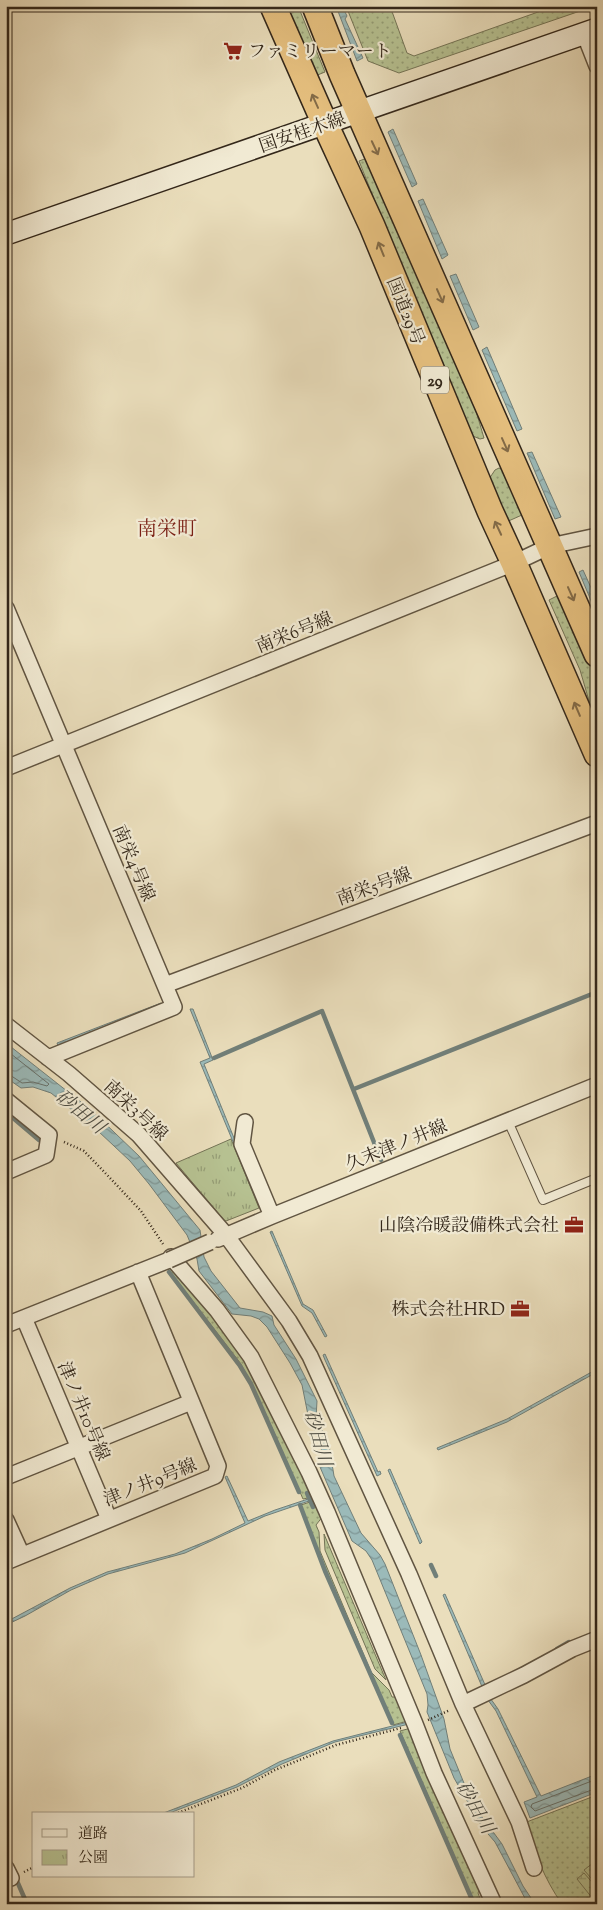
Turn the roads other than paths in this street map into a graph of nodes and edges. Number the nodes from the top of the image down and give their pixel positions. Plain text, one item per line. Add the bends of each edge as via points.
1 (273, 6) edge
2 (314, 6) edge
3 (590, 31) edge
4 (597, 66) edge
5 (359, 112) junction
6 (325, 124) junction
7 (6, 234) edge
8 (597, 536) edge
9 (550, 546) junction
10 (514, 563) junction
11 (6, 608) edge
12 (597, 654) edge
13 (64, 745) junction
14 (597, 754) edge
15 (6, 768) edge
16 (597, 822) edge
17 (165, 985) junction
18 (6, 1025) edge
19 (48, 1058) junction
20 (597, 1085) edge
21 (6, 1100) edge
22 (508, 1121) junction
23 (245, 1122) dead end
24 (6, 1172) edge
25 (597, 1178) edge
26 (272, 1216) junction
27 (226, 1235) junction
28 (170, 1258) junction
29 (138, 1272) junction
30 (24, 1318) junction
31 (6, 1325) edge
32 (192, 1402) junction
33 (79, 1448) junction
34 (6, 1477) edge
35 (109, 1519) junction
36 (6, 1520) edge
37 (22, 1555) junction
38 (6, 1562) edge
39 (597, 1639) edge
40 (463, 1704) junction
41 (534, 1868) dead end
42 (494, 1904) edge

6 -> 1 highway, 国道29号 / 29
2 - 5 highway, 国道29号 / 29
3 - 4 street
3 - 5 main road, 国安桂木線
5 - 6 main road, 国安桂木線
5 -> 9 highway, 国道29号 / 29
6 - 7 main road, 国安桂木線
10 -> 6 highway, 国道29号 / 29 via 486,503 372,226
8 - 9 street, 南栄6号線
9 - 10 street, 南栄6号線
9 -> 12 highway, 国道29号 / 29
10 - 13 street, 南栄6号線
14 -> 10 highway, 国道29号 / 29
11 - 13 street, 南栄4号線
13 - 15 street, 南栄6号線
13 - 17 street, 南栄4号線
16 - 17 street, 南栄5号線
17 - 19 street, 南栄4号線 via 174,1008
18 - 19 street, 南栄3号線
19 - 27 street, 南栄3号線 via 139,1135
20 - 22 street, 久末津ノ井線
21 - 24 street via 49,1134 46,1155
22 - 25 lane via 543,1200
22 - 26 street, 久末津ノ井線
23 - 26 street via 242,1144
26 - 27 street, 久末津ノ井線
27 - 28 street, 久末津ノ井線, bridge
27 - 40 street, 南栄3号線 via 289,1321 310,1356 409,1574
28 - 29 street
28 - 42 street via 217,1310 251,1357 327,1512 421,1722 434,1773
29 - 30 street
29 - 32 street, 津ノ井9号線
30 - 31 street
30 - 33 street, 津ノ井10号線
32 - 33 street
32 - 35 street, 津ノ井9号線 via 218,1466 214,1476
33 - 34 street
33 - 35 street, 津ノ井10号線
35 - 37 street, 津ノ井9号線
36 - 37 street
37 - 38 street, 津ノ井9号線
39 - 40 street
40 - 41 street, 南栄3号線 via 519,1822

